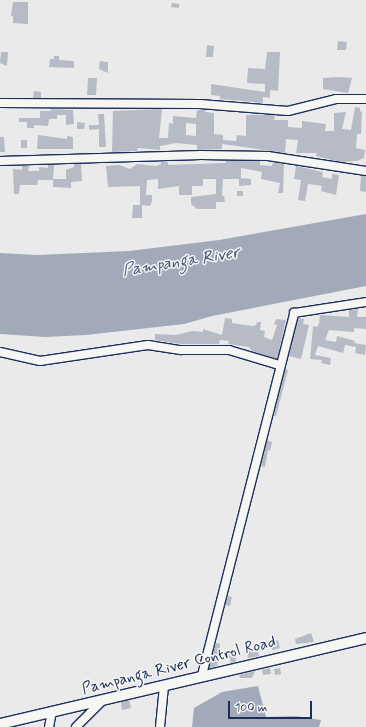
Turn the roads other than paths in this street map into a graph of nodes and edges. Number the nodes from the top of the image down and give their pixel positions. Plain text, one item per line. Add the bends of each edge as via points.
1 (366, 99) edge
2 (0, 103) edge
3 (0, 161) edge
4 (366, 171) edge
5 (366, 302) edge
6 (0, 352) edge
7 (279, 365) junction
8 (366, 638) edge
9 (202, 676) junction
10 (164, 686) junction
11 (102, 701) junction
12 (52, 712) junction
13 (0, 724) edge
14 (49, 727) edge
15 (76, 727) edge
16 (160, 727) edge

1 - 2 street via 336,99 288,111 200,104
3 - 4 street via 201,155 268,156
5 - 7 street via 295,310
6 - 7 street via 40,361 148,345 181,350 229,350
7 - 9 street
8 - 9 main road, Pampanga River Control Road
9 - 10 main road, Pampanga River Control Road
10 - 11 main road, Pampanga River Control Road
10 - 16 street
11 - 12 main road, Pampanga River Control Road
11 - 15 street
12 - 13 main road, Pampanga River Control Road
12 - 14 street

